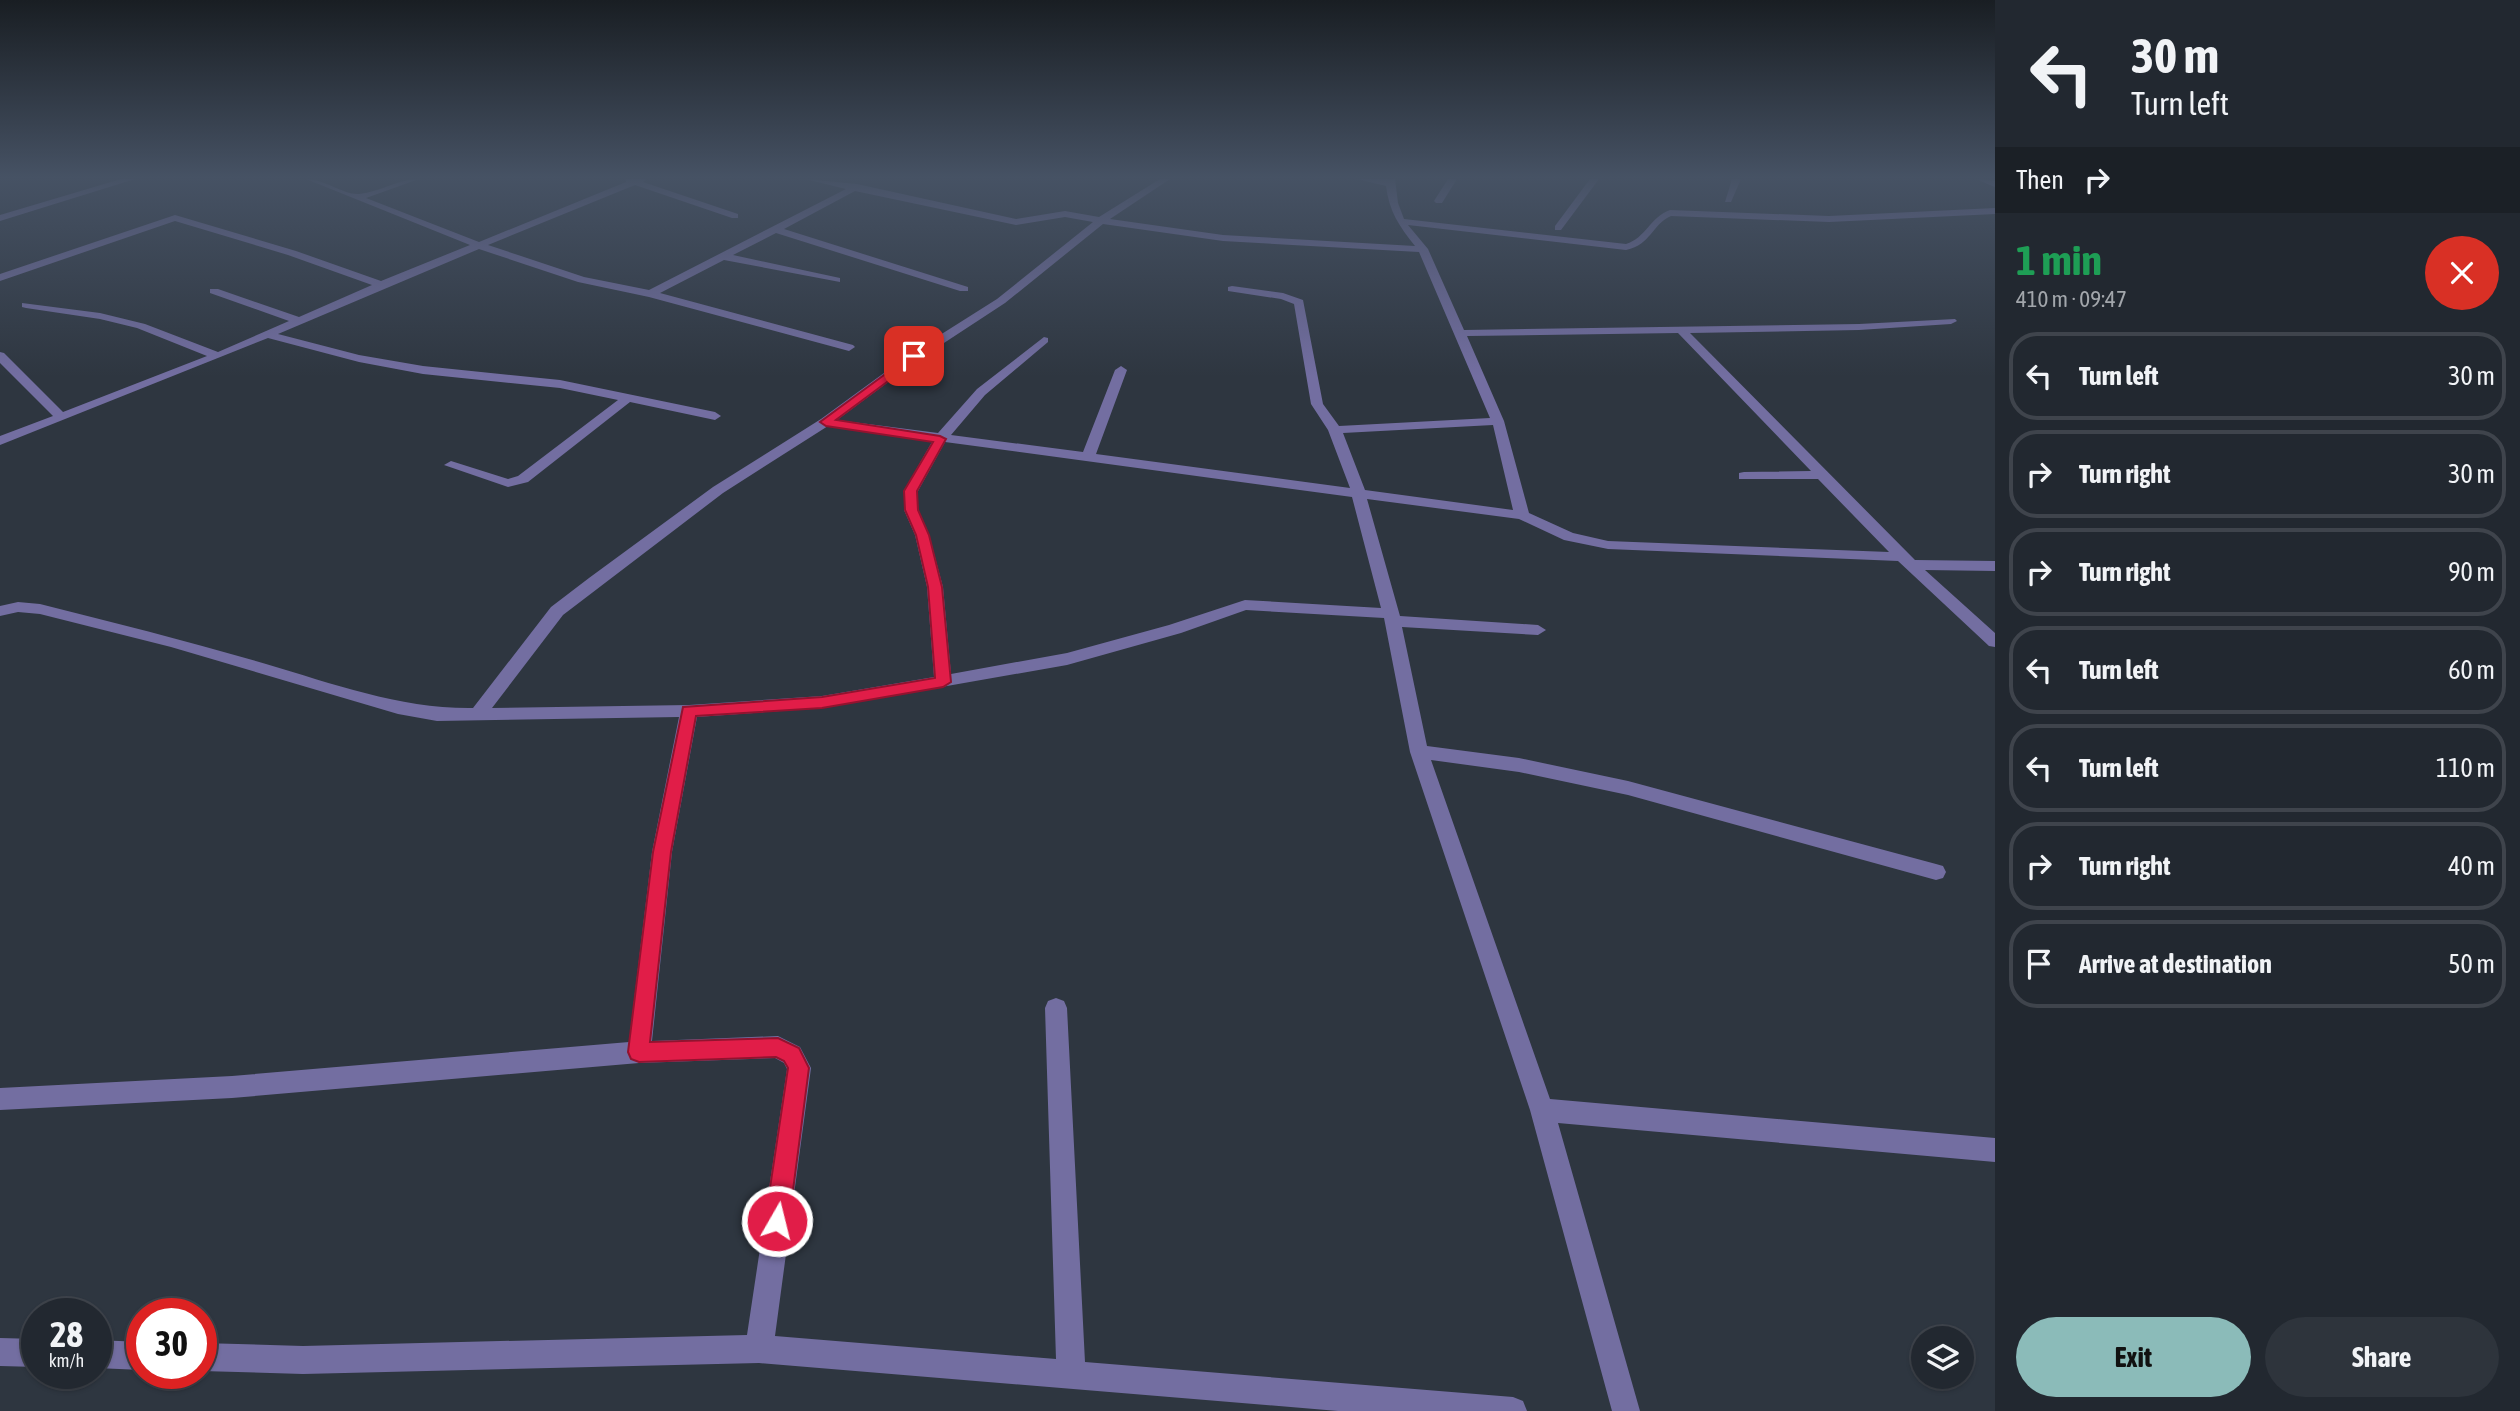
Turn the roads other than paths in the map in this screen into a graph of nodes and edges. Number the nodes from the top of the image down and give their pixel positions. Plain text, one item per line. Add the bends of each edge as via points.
1 (97, 245) edge
2 (265, 245) edge
3 (478, 245) joint
4 (744, 245) edge
5 (825, 245) edge
6 (1070, 245) edge
7 (1347, 245) edge
8 (1420, 245) edge
9 (1607, 245) edge
10 (1638, 245) edge
11 (1423, 249) junction
12 (722, 256) junction
13 (0, 278) edge
14 (836, 281) dead end
15 (381, 285) junction
16 (964, 289) dead end
17 (1231, 289) dead end
18 (214, 291) dead end
19 (650, 294) junction
20 (26, 305) dead end
21 (300, 321) junction
22 (1951, 321) dead end
23 (1680, 329) junction
24 (1462, 333) junction
25 (269, 334) junction
26 (1044, 340) dead end
27 (849, 346) dead end
28 (0, 356) edge
29 (218, 356) junction
30 (1121, 370) dead end
31 (628, 398) junction
32 (715, 416) dead end
33 (61, 417) junction
34 (1498, 421) junction
35 (826, 422) junction
36 (1335, 430) junction
37 (940, 439) junction
38 (0, 441) edge
39 (1088, 457) junction
40 (451, 465) dead end
41 (1821, 475) junction
42 (1744, 476) dead end
43 (1358, 491) junction
44 (1522, 515) junction
45 (1907, 561) junction
46 (1995, 566) edge
47 (0, 611) edge
48 (1391, 617) junction
49 (1538, 630) dead end
50 (1995, 642) edge
51 (943, 682) junction
52 (689, 711) junction
53 (478, 715) junction
54 (1419, 752) junction
55 (1936, 872) dead end
56 (1056, 1008) dead end
57 (639, 1052) junction
58 (0, 1099) edge
59 (1542, 1110) junction
60 (1995, 1150) edge
61 (759, 1349) junction
62 (0, 1352) edge
63 (21, 1353) edge
64 (217, 1357) edge
65 (1070, 1375) junction
66 (1513, 1411) edge
67 (1626, 1411) edge

1 - 13 street
2 - 15 street
3 - 15 street
3 - 19 street via 582,281
4 - 12 street
5 - 16 street
6 - 35 street via 1001,301 914,356
7 - 11 street
8 - 11 street
9 - 10 street
11 - 24 street
12 - 14 street
12 - 19 street
15 - 21 street
17 - 36 street via 1299,302 1317,404
18 - 21 street
19 - 27 street
20 - 29 street via 141,326
21 - 25 street
22 - 23 street
23 - 24 street
23 - 41 street
24 - 34 street
25 - 29 street
25 - 31 street via 423,370 560,384
26 - 37 street via 981,392
28 - 33 street
29 - 33 street
30 - 39 street
31 - 32 street
31 - 40 street via 523,479 508,483
33 - 38 street
34 - 36 street
34 - 44 street
35 - 37 street
35 - 53 street via 718,490 557,611
36 - 43 street
37 - 39 street
37 - 51 street via 911,491 911,510 935,587
39 - 43 street
41 - 42 street
41 - 45 street
43 - 44 street
43 - 48 street
44 - 45 street via 1569,537 1626,547
45 - 46 street
45 - 50 street
47 - 53 street via 40,609 398,708 437,715
48 - 49 street
48 - 51 street via 1245,605 1067,659
48 - 54 street
51 - 52 street via 822,702
52 - 53 street
52 - 57 street via 662,852
54 - 55 street via 1519,765 1628,788
54 - 59 street
56 - 65 street
57 - 58 street via 232,1087
57 - 61 street via 778,1047 792,1055 799,1068
59 - 60 street
59 - 67 street
61 - 64 street via 303,1360
61 - 65 street
62 - 63 street
65 - 66 street

